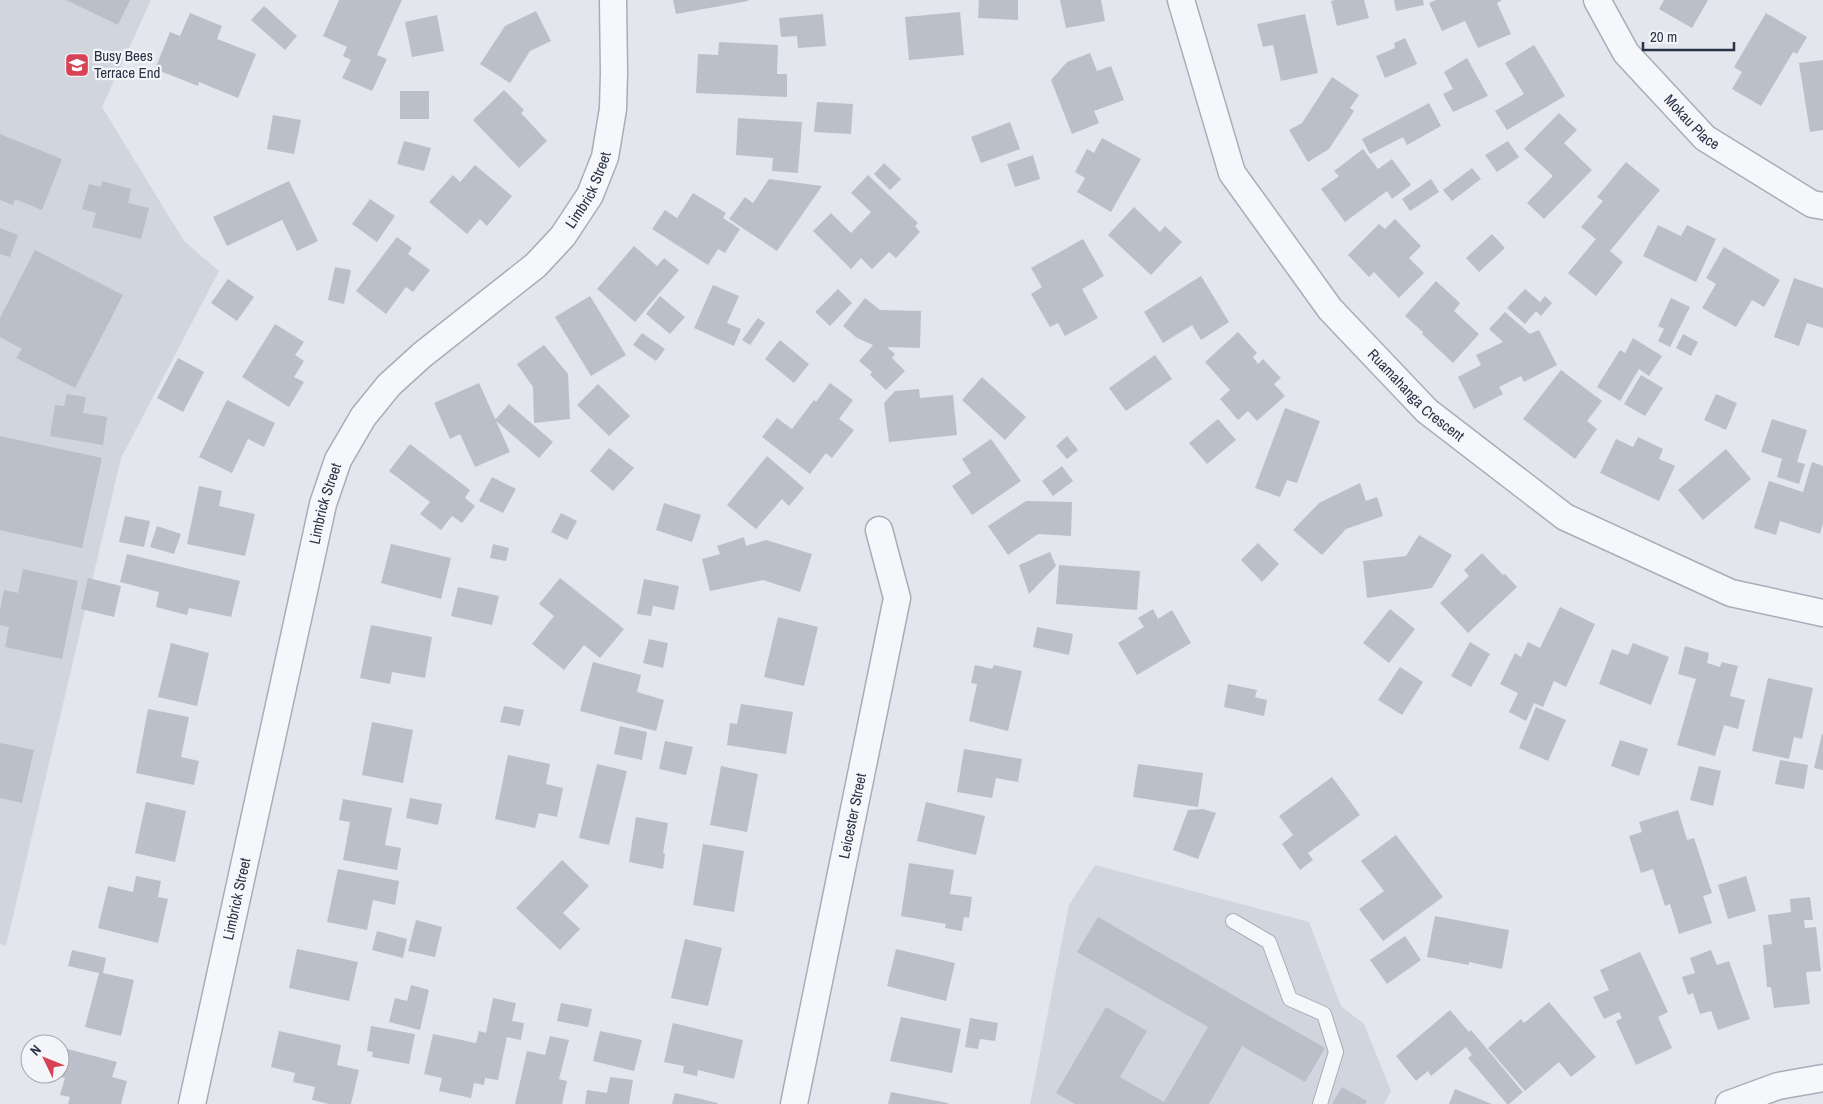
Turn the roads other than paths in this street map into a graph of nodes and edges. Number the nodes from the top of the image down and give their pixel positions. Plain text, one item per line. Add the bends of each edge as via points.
1 (613, 0) edge
2 (1181, 0) edge
3 (1597, 0) edge
4 (1823, 206) edge
5 (880, 530) dead end
6 (1823, 613) edge
7 (1233, 920) dead end
8 (1823, 1078) edge
9 (192, 1104) edge
10 (794, 1104) edge
11 (1320, 1104) edge
12 (1729, 1104) edge

1 - 9 street, Limbrick Street via 613,109 605,156 590,195 563,236 536,265 389,385 363,417 338,460 323,504
2 - 6 street, Ruamahanga Crescent via 1232,173 1330,309 1427,411 1565,517 1731,593
3 - 4 street, Mokau Place via 1626,53 1704,138 1812,204
5 - 10 street, Leicester Street via 897,598
7 - 11 lane via 1269,942 1290,999 1324,1014 1336,1052
8 - 12 street via 1778,1086

